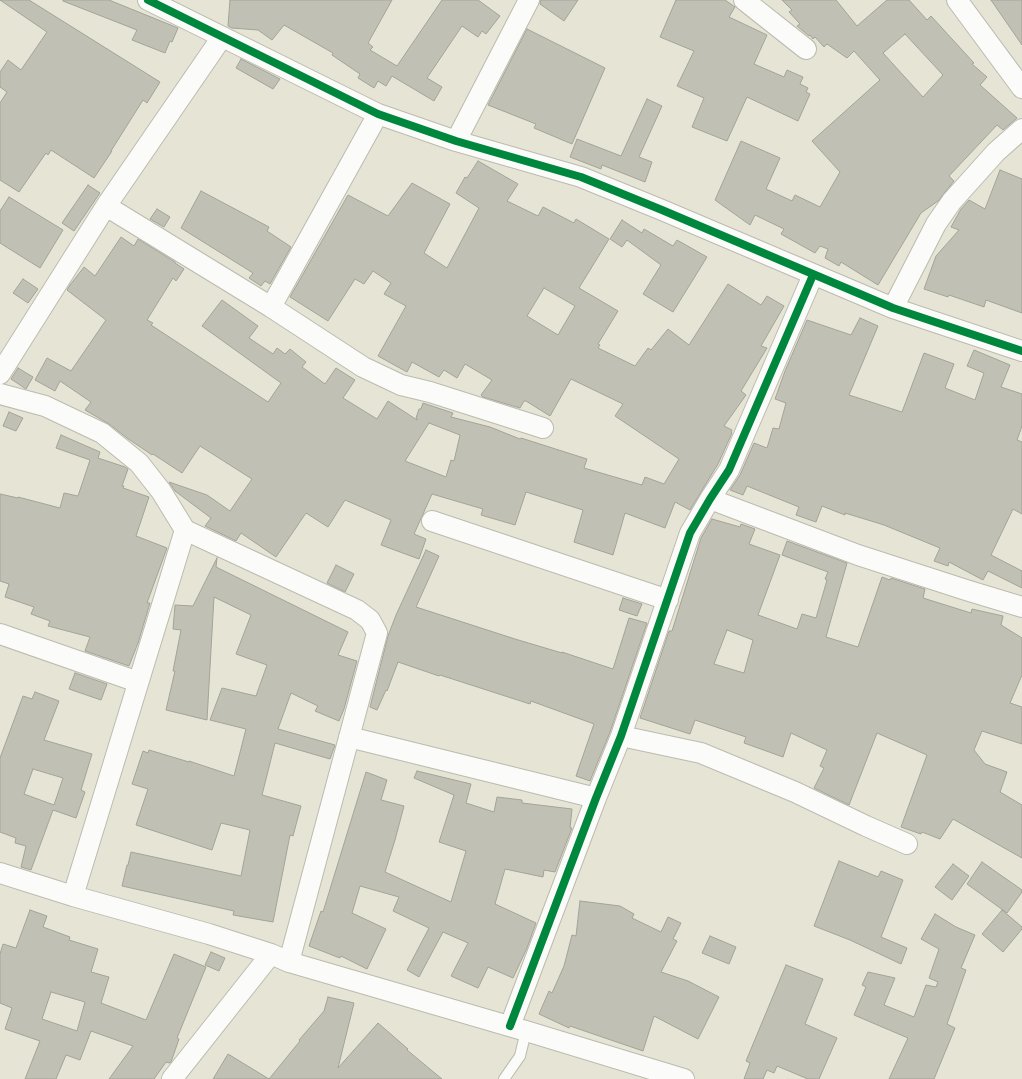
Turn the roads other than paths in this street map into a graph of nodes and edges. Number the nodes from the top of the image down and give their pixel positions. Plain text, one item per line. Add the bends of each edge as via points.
1 (148, 0) edge
2 (529, 0) edge
3 (744, 0) edge
4 (957, 0) edge
5 (222, 37) junction
6 (806, 49) dead end
7 (1022, 88) edge
8 (378, 114) junction
9 (1022, 129) edge
10 (456, 141) junction
11 (106, 206) junction
12 (813, 275) junction
13 (271, 307) junction
14 (893, 308) junction
15 (1022, 351) edge
16 (0, 374) edge
17 (0, 394) edge
18 (543, 428) dead end
19 (710, 499) junction
20 (432, 521) dead end
21 (186, 530) junction
22 (668, 600) junction
23 (1022, 607) edge
24 (0, 634) edge
25 (138, 682) junction
26 (621, 736) junction
27 (349, 737) junction
28 (596, 798) junction
29 (907, 844) dead end
30 (0, 873) edge
31 (73, 896) junction
32 (280, 958) junction
33 (518, 1028) junction
34 (172, 1079) edge
35 (504, 1079) edge
36 (684, 1079) edge

1 - 5 street
2 - 10 street
3 - 6 street
4 - 7 street
5 - 8 street
5 - 11 street
8 - 10 street
8 - 13 street
9 - 14 street via 996,152 952,201 936,224
10 - 12 street via 581,177
11 - 13 street
11 - 16 street
12 - 14 street
12 - 19 street via 729,470
13 - 18 street via 363,367 401,385
14 - 15 street
17 - 21 street via 45,406 102,433 139,463 162,491
19 - 22 street via 690,533
19 - 23 street via 858,554
20 - 22 street
21 - 25 street
21 - 27 street via 357,610 370,620 377,634
22 - 26 street
24 - 25 street
25 - 31 street
26 - 28 street
26 - 29 street via 701,753
27 - 28 street
27 - 32 street
28 - 33 street
30 - 31 street
31 - 32 street via 209,934
32 - 33 street
32 - 34 street
33 - 35 lane via 520,1056
33 - 36 street

